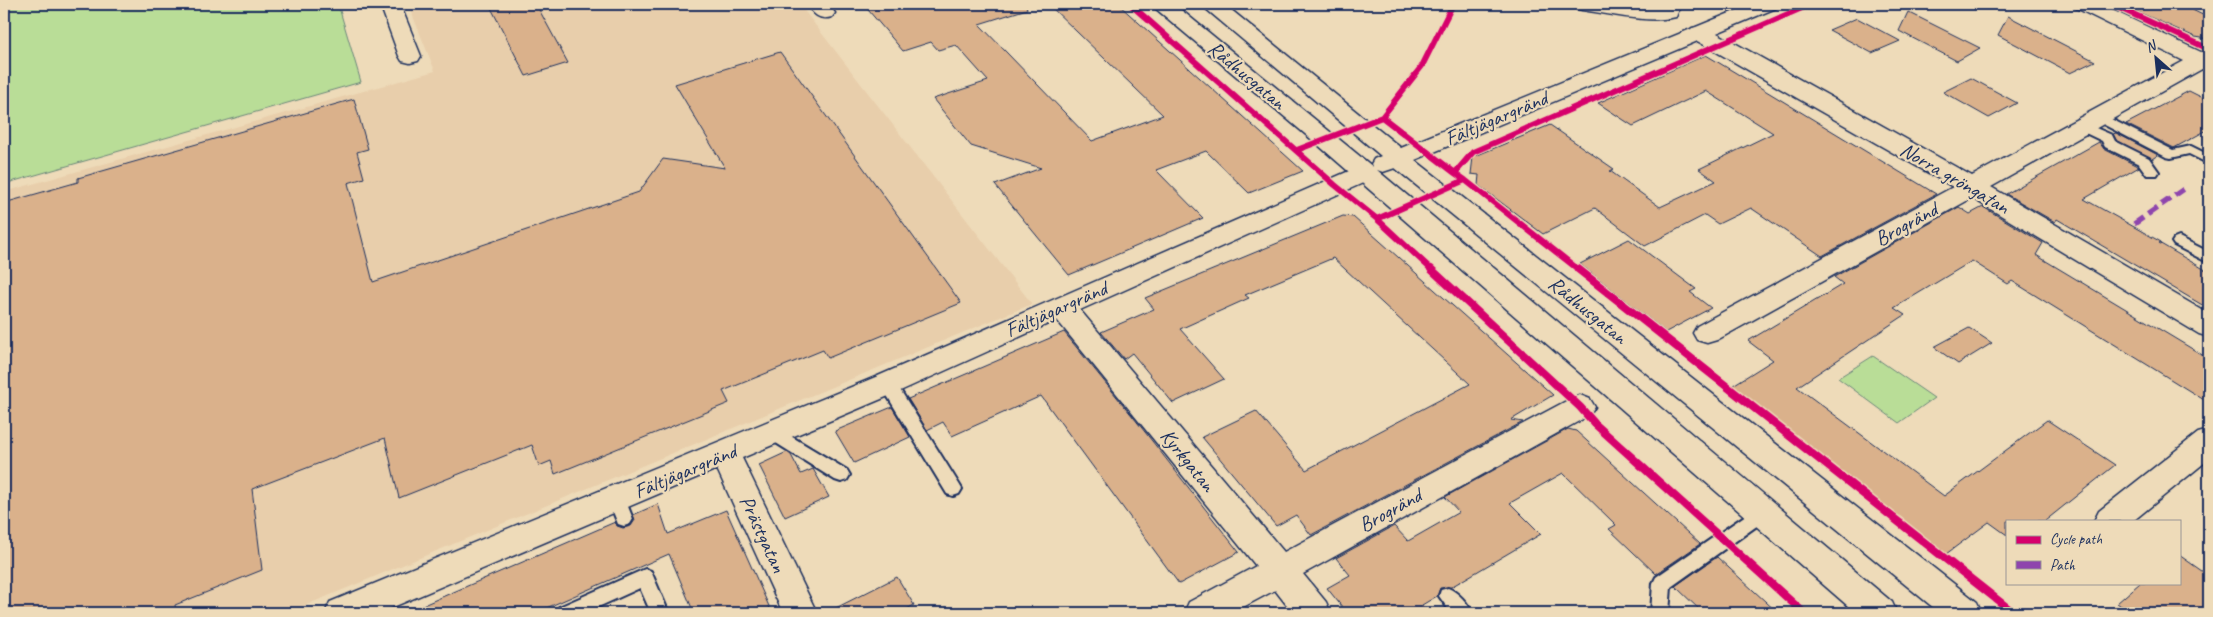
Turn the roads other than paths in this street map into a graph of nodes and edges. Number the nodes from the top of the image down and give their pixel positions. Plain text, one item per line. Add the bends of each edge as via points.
1 (390, 4) edge
2 (1162, 4) edge
3 (1212, 4) edge
4 (1582, 4) edge
5 (1671, 4) edge
6 (1769, 4) edge
7 (2083, 4) edge
8 (1700, 33) junction
9 (410, 56) dead end
10 (2207, 60) edge
11 (2090, 122) junction
12 (1398, 158) junction
13 (2209, 160) edge
14 (2152, 172) dead end
15 (1363, 173) junction
16 (1972, 187) junction
17 (2179, 242) dead end
18 (2209, 258) edge
19 (1062, 306) junction
20 (2209, 327) edge
21 (1707, 333) dead end
22 (888, 384) junction
23 (1580, 406) dead end
24 (774, 433) junction
25 (2209, 442) edge
26 (725, 454) junction
27 (841, 475) dead end
28 (952, 489) dead end
29 (1762, 513) junction
30 (2111, 520) edge
31 (1278, 571) junction
32 (1448, 596) dead end
33 (342, 613) edge
34 (566, 613) edge
35 (660, 613) edge
36 (800, 613) edge
37 (1201, 613) edge
38 (1314, 613) edge
39 (1463, 613) edge
40 (1660, 613) edge
41 (1880, 613) edge
42 (1965, 613) edge

1 - 9 street
2 - 15 street, Rådhusgatan
3 - 12 street, Rådhusgatan
4 - 5 street via 1669,13
6 - 8 street, Fältjägargränd
7 - 10 street
8 - 12 street, Fältjägargränd
8 - 16 street, Norra gröngatan
10 - 11 street, Brogränd
11 - 13 lane via 2171,154 2191,150
11 - 14 lane via 2110,144 2144,161
11 - 16 street, Brogränd
12 - 15 street, Fältjägargränd
12 - 42 street, Rådhusgatan
15 - 19 street, Fältjägargränd
15 - 29 street, Rådhusgatan
16 - 20 street, Norra gröngatan
16 - 21 street, Brogränd
17 - 18 lane
19 - 22 street, Fältjägargränd
19 - 31 street, Kyrkgatan
22 - 24 street, Fältjägargränd
22 - 28 lane
23 - 31 street, Brogränd
24 - 26 street, Fältjägargränd
24 - 27 lane
25 - 30 street
26 - 33 street, Fältjägargränd via 621,509
26 - 36 street, Prästgatan
29 - 40 lane via 1662,583
29 - 41 street, Rådhusgatan
31 - 37 street, Brogränd
31 - 38 street, Kyrkgatan
32 - 39 lane
34 - 35 lane via 644,572

